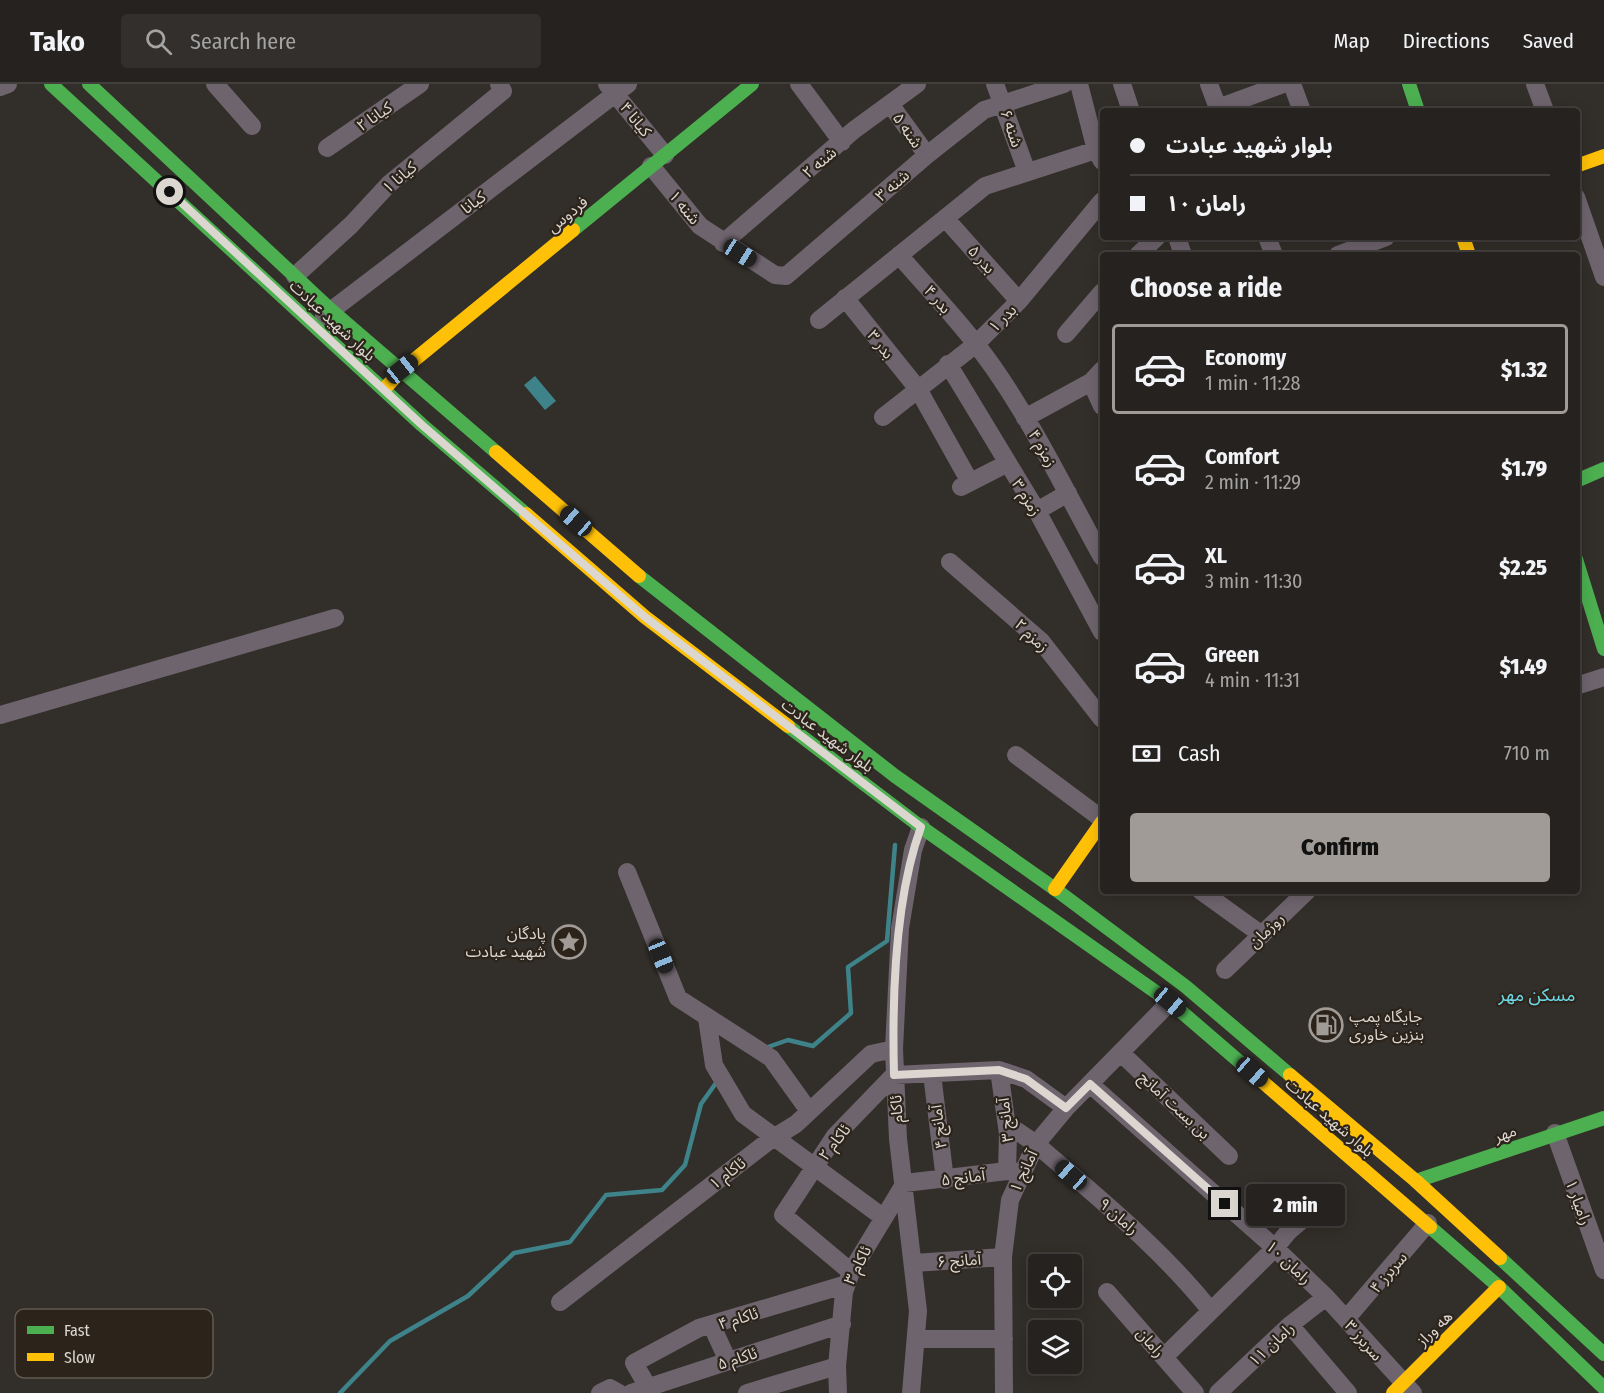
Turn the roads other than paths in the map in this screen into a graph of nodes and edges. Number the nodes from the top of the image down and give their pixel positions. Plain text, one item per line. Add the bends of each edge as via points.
1 (8, 84) edge
2 (51, 84) edge
3 (89, 84) edge
4 (215, 84) edge
5 (420, 84) edge
6 (499, 84) edge
7 (752, 84) edge
8 (799, 84) edge
9 (917, 84) edge
10 (995, 84) edge
11 (1064, 84) edge
12 (1079, 84) edge
13 (1122, 84) edge
14 (1209, 84) edge
15 (1283, 84) edge
16 (1292, 84) edge
17 (1409, 84) edge
18 (1535, 84) edge
19 (0, 87) edge
20 (617, 87) edge
21 (1003, 102) junction
22 (890, 104) junction
23 (1130, 108) edge
24 (1219, 108) edge
25 (1222, 108) edge
26 (1301, 108) edge
27 (1417, 108) edge
28 (1544, 108) edge
29 (252, 126) dead end
30 (842, 142) junction
31 (327, 148) dead end
32 (927, 155) junction
33 (1099, 156) edge
34 (1604, 156) edge
35 (658, 160) junction
36 (1580, 165) edge
37 (1027, 172) junction
38 (1100, 203) edge
39 (1580, 209) edge
40 (945, 218) junction
41 (1154, 240) edge
42 (1376, 240) edge
43 (723, 243) junction
44 (1348, 249) edge
45 (1141, 252) edge
46 (899, 255) junction
47 (295, 276) junction
48 (786, 276) joint
49 (1604, 278) edge
50 (1100, 294) edge
51 (845, 298) junction
52 (1019, 301) junction
53 (332, 310) junction
54 (819, 320) dead end
55 (314, 324) junction
56 (1066, 334) dead end
57 (976, 344) junction
58 (948, 364) junction
59 (402, 369) junction
60 (1097, 376) edge
61 (383, 389) junction
62 (918, 389) junction
63 (1100, 393) edge
64 (883, 417) dead end
65 (1025, 418) junction
66 (1006, 464) junction
67 (1604, 469) edge
68 (1580, 479) edge
69 (1068, 493) junction
70 (1037, 511) junction
71 (1100, 553) edge
72 (950, 562) dead end
73 (1580, 572) edge
74 (663, 596) junction
75 (645, 617) junction
76 (335, 618) dead end
77 (1100, 628) edge
78 (1604, 649) edge
79 (1604, 677) edge
80 (1580, 685) edge
81 (0, 715) edge
82 (1100, 716) edge
83 (1016, 755) dead end
84 (1100, 818) edge
85 (1100, 823) edge
86 (921, 827) junction
87 (627, 872) dead end
88 (1055, 889) junction
89 (1206, 894) edge
90 (1304, 894) edge
91 (1262, 935) junction
92 (1225, 970) dead end
93 (1170, 1002) junction
94 (707, 1017) junction
95 (894, 1049) junction
96 (1121, 1053) junction
97 (999, 1070) junction
98 (932, 1074) junction
99 (894, 1075) junction
100 (1090, 1084) junction
101 (1066, 1108) junction
102 (810, 1111) junction
103 (1604, 1118) edge
104 (1017, 1131) dead end
105 (1555, 1133) junction
106 (772, 1138) junction
107 (1036, 1144) junction
108 (1229, 1156) dead end
109 (814, 1168) junction
110 (1015, 1172) junction
111 (945, 1180) junction
112 (1416, 1181) junction
113 (904, 1183) junction
114 (1330, 1196) dead end
115 (884, 1218) junction
116 (1428, 1223) junction
117 (1275, 1248) junction
118 (1003, 1257) junction
119 (914, 1263) junction
120 (1604, 1270) edge
121 (849, 1278) junction
122 (1499, 1287) junction
123 (1107, 1292) dead end
124 (1326, 1297) junction
125 (560, 1302) dead end
126 (1211, 1311) junction
127 (1346, 1319) junction
128 (843, 1324) junction
129 (1290, 1325) junction
130 (712, 1326) junction
131 (915, 1339) junction
132 (1004, 1339) junction
133 (1604, 1354) edge
134 (1164, 1357) junction
135 (728, 1361) junction
136 (837, 1366) junction
137 (794, 1386) edge
138 (668, 1387) edge
139 (1604, 1388) edge
140 (1229, 1389) edge
141 (639, 1390) edge
142 (1403, 1390) edge
143 (600, 1393) edge
144 (620, 1393) edge
145 (747, 1393) edge
146 (838, 1393) edge
147 (911, 1393) edge
148 (1004, 1393) edge
149 (1195, 1393) edge
150 (1348, 1393) edge

1 - 19 street
2 - 55 main road, بلوار شهید عبادت
3 - 47 main road, بلوار شهید عبادت
4 - 29 street
5 - 31 street, کیانا ۲
6 - 47 street, کیانا ۱ via 503,92 389,184
7 - 35 main road, فردوس
8 - 30 street
9 - 22 street, شنه ۲
10 - 21 street, شنه ۶
11 - 21 street, شنه ۳
12 - 33 street
13 - 23 street
14 - 24 street
15 - 25 street
16 - 26 street
17 - 27 main road
18 - 28 street
20 - 35 street, کیانا ۴
20 - 53 street, کیانا
21 - 32 street, شنه ۳ via 984,110
21 - 37 street, شنه ۶
22 - 30 street, شنه ۲
22 - 32 street, شنه ۵
30 - 43 street, شنه ۲
32 - 48 street, شنه ۳
33 - 37 street
34 - 36 main road
35 - 43 street, شنه ۱ via 700,226
35 - 59 main road, فردوس
37 - 40 street via 985,186
38 - 52 street, بدر ۱
39 - 49 street
40 - 46 street
40 - 52 street, بدر ۵
41 - 45 street
42 - 44 street
43 - 48 street, شنه ۱ via 775,275
46 - 51 street
46 - 57 street, بدر ۴
47 - 53 main road, بلوار شهید عبادت
50 - 56 street
51 - 54 street
51 - 62 street, بدر ۳
52 - 57 street, بدر ۱
53 - 55 street, کیانا
53 - 59 main road, بلوار شهید عبادت
55 - 61 main road, بلوار شهید عبادت
57 - 58 street, بدر ۱
57 - 65 street, زمزم ۴
58 - 62 street, بدر ۱
58 - 66 street, زمزم ۳
59 - 61 main road, فردوس
59 - 74 main road, بلوار شهید عبادت
60 - 63 street
60 - 65 street
61 - 75 main road, بلوار شهید عبادت
62 - 64 street, بدر ۱
62 - 66 street, بدر ۳ via 966,485
65 - 69 street, زمزم ۴
66 - 70 street, زمزم ۳
67 - 68 main road
69 - 70 street
69 - 71 street, زمزم ۴
70 - 77 street, زمزم ۳
72 - 82 street, زمزم ۲ via 1041,641
73 - 78 main road
74 - 75 main road
74 - 88 main road, بلوار شهید عبادت via 895,776
75 - 86 main road, بلوار شهید عبادت
76 - 81 street
79 - 80 street
83 - 84 street
85 - 88 main road
86 - 93 main road, بلوار شهید عبادت
86 - 95 street, ئاکام via 913,850 900,928
87 - 94 street via 678,998
88 - 112 main road, بلوار شهید عبادت via 1185,986
89 - 91 street
90 - 91 street, روژمان
91 - 92 street, روژمان
93 - 96 street, آمانج ۱
93 - 116 main road, بلوار شهید عبادت
94 - 102 street via 771,1058
94 - 106 street via 714,1065 743,1114
95 - 99 street, ئاکام
95 - 102 street, ئاکام ۱ via 870,1054
96 - 100 street, آمانج ۱
96 - 108 street, بن بست آمانج
97 - 98 street
97 - 101 street via 1026,1079
97 - 110 street, آمانج ۳
98 - 99 street
98 - 111 street, آمانج ۴
99 - 109 street, ئاکام ۲ via 835,1136
99 - 113 street, ئاکام
100 - 101 street, آمانج ۱
100 - 117 street, رامان ۱۰
101 - 107 street, آمانج ۱
102 - 106 street, ئاکام ۱
103 - 105 main road, مهر
104 - 107 street, رامان ۹
105 - 112 main road, مهر
105 - 120 street, رامیار ۱
106 - 109 street
106 - 125 street, ئاکام ۱
107 - 110 street, آمانج ۱
107 - 126 street, رامان ۹ via 1143,1236
109 - 115 street
109 - 121 street, ئاکام ۲ via 783,1215
110 - 111 street, آمانج ۵
110 - 118 street, آمانج ۱
111 - 113 street, آمانج ۵
112 - 133 main road, بلوار شهید عبادت
113 - 115 street, ئاکام ۳
113 - 119 street, ئاکام
114 - 117 street
115 - 121 street, ئاکام ۳
116 - 122 main road, بلوار شهید عبادت
116 - 127 street, سربرز ۴
117 - 124 street, رامان ۱۰
117 - 126 street
118 - 119 street, آمانج ۶
118 - 132 street, آمانج ۱
119 - 131 street, ئاکام via 918,1311
121 - 128 street, ئاکام ۳ via 844,1292
121 - 130 street, ئاکام ۴
122 - 139 main road, بلوار شهید عبادت
122 - 142 main road, هه وراز
123 - 134 street, رامان
124 - 127 street, سربرز ۳
124 - 129 street, رامان ۱۱
126 - 134 street
127 - 142 street, سربرز ۳
128 - 135 street, ئاکام ۵
128 - 136 street, ئاکام ۳
129 - 140 street, رامان ۱۱
129 - 150 street
130 - 135 street
130 - 141 street, ئاکام ۴ via 699,1328 634,1363
131 - 132 street
131 - 147 street, ئاکام
132 - 148 street, آمانج ۱
134 - 149 street, رامان
135 - 138 street, ئاکام ۵
136 - 137 street
136 - 146 street, ئاکام ۳
137 - 145 street
138 - 141 street, ئاکام ۵
143 - 144 street via 610,1388

